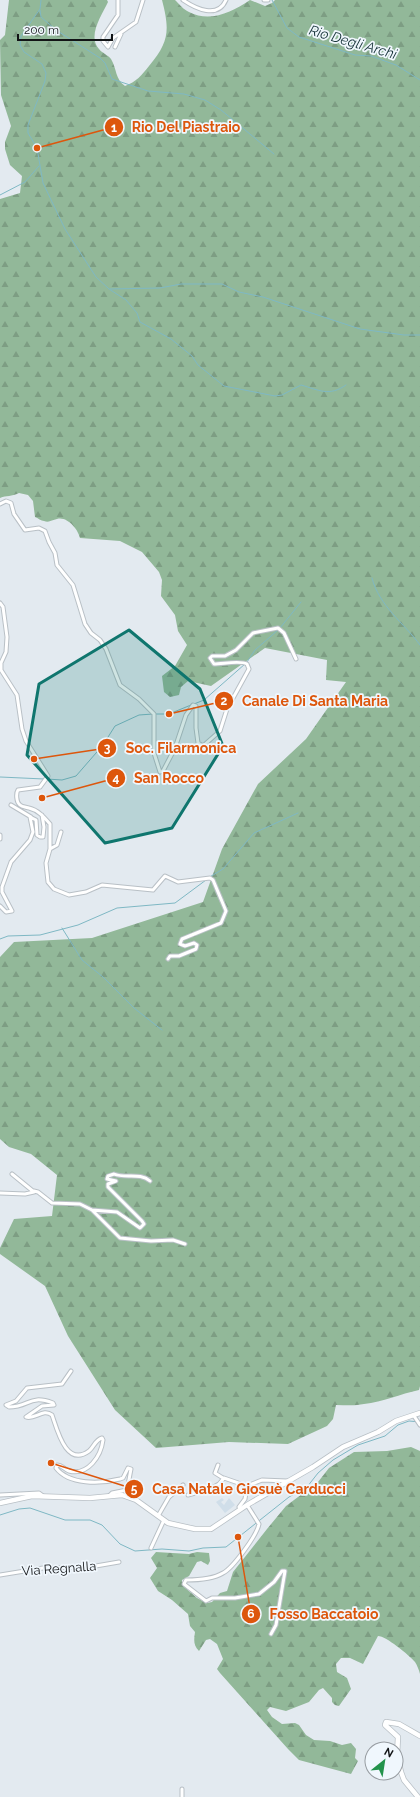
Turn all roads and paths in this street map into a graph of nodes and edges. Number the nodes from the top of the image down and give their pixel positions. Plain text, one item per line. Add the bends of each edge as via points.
1 (118, 0) edge
2 (143, 0) edge
3 (183, 0) edge
4 (226, 0) edge
5 (264, 0) edge
6 (268, 0) edge
7 (121, 34) junction
8 (115, 47) dead end
9 (0, 504) edge
10 (0, 603) edge
11 (296, 658) dead end
12 (11, 804) dead end
13 (42, 815) junction
14 (31, 817) junction
15 (61, 832) dead end
16 (0, 836) edge
17 (0, 839) edge
18 (50, 849) junction
19 (0, 906) edge
20 (168, 959) dead end
21 (12, 1174) dead end
22 (150, 1181) dead end
23 (34, 1191) junction
24 (0, 1194) edge
25 (92, 1210) junction
26 (185, 1244) dead end
27 (71, 1371) dead end
28 (420, 1414) edge
29 (416, 1418) junction
30 (420, 1424) edge
31 (218, 1465) dead end
32 (223, 1478) junction
33 (287, 1481) junction
34 (183, 1485) dead end
35 (247, 1486) junction
36 (0, 1495) edge
37 (188, 1495) dead end
38 (42, 1496) junction
39 (109, 1497) junction
40 (0, 1503) edge
41 (247, 1505) junction
42 (240, 1509) junction
43 (158, 1516) junction
44 (164, 1520) junction
45 (151, 1548) dead end
46 (118, 1562) dead end
47 (0, 1575) edge
48 (271, 1634) dead end
49 (420, 1736) edge
50 (182, 1789) dead end
51 (182, 1797) edge
52 (418, 1797) edge

1 - 7 street via 118,15 105,32 103,41 108,47 113,38
2 - 7 street via 136,22
3 - 4 street via 203,11 220,9
5 - 6 street
7 - 8 street
9 - 11 street via 6,500 11,503 14,514 25,530 39,528 46,531 57,565 73,585 85,624 106,649 122,688 139,699 154,714 154,753 160,772 163,771 186,715 193,706 197,709 198,743 203,746 220,731 227,709 249,669 247,664 242,662 214,664 210,658 212,656 225,656 236,650 253,633 278,628 284,633
10 - 13 street via 8,637 1,670 17,695 26,741 48,776 40,787 18,790 17,798 21,806
12 - 14 street
13 - 14 street via 42,838 38,835 36,820
13 - 18 street via 51,828
14 - 19 street via 29,820 33,832 30,840 11,862 2,887 12,912 6,912
15 - 18 street via 57,845
16 - 17 street
18 - 20 street via 46,863 48,882 69,896 102,885 153,890 165,876 178,882 210,878 213,880 226,911 220,923 182,939 180,944 184,946 194,943 197,945 196,949 179,956 170,956
21 - 23 street
22 - 25 street via 142,1177 121,1177 114,1174 107,1179 116,1181 108,1184 108,1188 142,1221 144,1224 140,1228 117,1212
23 - 24 street via 25,1194
23 - 25 street via 52,1203 80,1204
25 - 26 street via 120,1238 173,1240
27 - 39 street via 62,1384 27,1388 16,1401 6,1405 18,1406 33,1399 53,1403 52,1406 42,1406 26,1417 44,1413 52,1415 68,1452 83,1454 90,1451 102,1438 102,1449 89,1467 79,1471 69,1471 61,1465 57,1465 56,1468 59,1473 83,1482 120,1479 128,1468 131,1469 127,1490 112,1493
28 - 29 street
29 - 30 street
29 - 33 street via 396,1421 343,1447
31 - 32 street via 214,1473
32 - 35 street
32 - 37 street via 210,1489
33 - 35 street via 262,1480
33 - 41 street
34 - 43 street via 169,1497
35 - 42 street
36 - 38 street via 39,1493
38 - 39 street
38 - 40 street
39 - 43 street via 122,1495 132,1498
41 - 42 street
41 - 48 street via 259,1526 248,1545 222,1574 186,1580 184,1584 206,1601 235,1598 264,1591 282,1571 285,1571 276,1625
42 - 44 street via 218,1526 208,1530 186,1528
43 - 44 street
44 - 45 street
46 - 47 street, Via Regnalla via 90,1567 43,1568
49 - 52 street via 399,1724 386,1722 385,1725 398,1737 397,1756 404,1780
50 - 51 street

